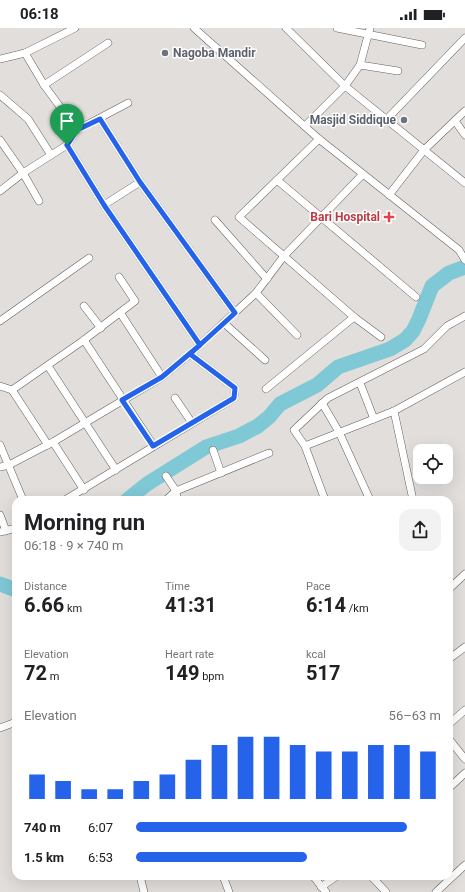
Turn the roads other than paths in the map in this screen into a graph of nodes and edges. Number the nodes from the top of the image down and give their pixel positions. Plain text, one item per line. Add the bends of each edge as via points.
1 (75, 28) edge
2 (194, 28) edge
3 (286, 28) edge
4 (336, 28) edge
5 (369, 31) edge
6 (465, 38) edge
7 (108, 43) dead end
8 (422, 45) dead end
9 (25, 52) junction
10 (0, 59) edge
11 (360, 65) junction
12 (398, 71) dead end
13 (44, 85) junction
14 (345, 86) junction
15 (0, 95) edge
16 (128, 102) dead end
17 (465, 111) edge
18 (100, 119) junction
19 (387, 119) junction
20 (455, 121) junction
21 (305, 126) junction
22 (77, 130) junction
23 (465, 135) edge
24 (0, 140) edge
25 (319, 140) junction
26 (67, 145) junction
27 (424, 150) junction
28 (51, 155) junction
29 (23, 173) junction
30 (362, 175) junction
31 (277, 180) junction
32 (140, 182) junction
33 (465, 183) edge
34 (1, 189) edge
35 (389, 195) junction
36 (39, 201) dead end
37 (104, 205) junction
38 (321, 217) junction
39 (216, 220) dead end
40 (284, 256) junction
41 (89, 258) dead end
42 (464, 258) edge
43 (119, 277) dead end
44 (266, 280) junction
45 (256, 293) junction
46 (416, 297) dead end
47 (84, 306) dead end
48 (235, 313) junction
49 (121, 314) junction
50 (465, 316) edge
51 (354, 317) junction
52 (0, 321) edge
53 (224, 323) junction
54 (101, 328) junction
55 (297, 335) dead end
56 (381, 337) dead end
57 (84, 340) junction
58 (200, 345) junction
59 (190, 354) junction
60 (265, 360) dead end
61 (48, 366) junction
62 (462, 374) edge
63 (162, 377) junction
64 (360, 383) junction
65 (0, 386) edge
66 (266, 389) dead end
67 (12, 390) junction
68 (175, 398) dead end
69 (122, 400) junction
70 (322, 404) junction
71 (394, 411) junction
72 (374, 419) junction
73 (84, 422) junction
74 (192, 422) junction
75 (339, 432) junction
76 (50, 444) junction
77 (0, 446) edge
78 (153, 446) junction
79 (305, 446) junction
80 (213, 450) dead end
81 (269, 453) dead end
82 (9, 465) junction
83 (0, 467) edge
84 (116, 470) junction
85 (221, 473) junction
86 (166, 476) dead end
87 (84, 490) junction
88 (176, 491) junction
89 (22, 496) edge
90 (73, 496) edge
91 (170, 496) edge
92 (177, 496) edge
93 (324, 496) edge
94 (368, 496) edge
95 (411, 496) edge
96 (0, 515) edge
97 (3, 531) edge
98 (465, 574) edge
99 (453, 585) edge
100 (465, 647) edge
101 (453, 657) edge
102 (465, 710) edge
103 (453, 720) edge
104 (12, 724) edge
105 (0, 728) edge
106 (453, 744) edge
107 (465, 759) edge
108 (465, 773) edge
109 (453, 784) edge
110 (465, 865) edge
111 (453, 876) edge
112 (225, 880) edge
113 (316, 880) edge
114 (333, 880) edge
115 (375, 880) edge
116 (449, 880) edge
117 (143, 889) edge
118 (324, 889) edge
119 (135, 892) edge
120 (229, 892) edge
121 (386, 892) edge
122 (436, 892) edge

1 - 9 street
2 - 21 street
3 - 14 street
4 - 5 street
5 - 8 street
5 - 11 street
6 - 19 street
7 - 13 street
9 - 10 street
9 - 13 street
11 - 12 street
11 - 14 street
13 - 22 street
14 - 19 street
14 - 21 street
15 - 28 street via 28,119
16 - 18 street
17 - 20 street
18 - 22 street
18 - 32 street
19 - 27 street
20 - 23 street
20 - 27 street
21 - 25 street
22 - 26 street
24 - 29 street
25 - 30 street
25 - 31 street
26 - 28 street
26 - 37 street
27 - 33 street
27 - 35 street
28 - 29 street
29 - 34 street
29 - 36 street
30 - 35 street
30 - 38 street
31 - 38 street
31 - 40 street via 239,217
32 - 37 street
32 - 48 street
35 - 42 street via 459,250
37 - 58 street
38 - 40 street
38 - 46 street
39 - 44 street
40 - 44 street
40 - 51 street
41 - 52 street
43 - 49 street via 135,302
44 - 45 street
45 - 48 street
45 - 55 street
47 - 54 street
48 - 53 street
49 - 54 street
49 - 63 street
50 - 64 street via 450,323 424,349
51 - 56 street
51 - 66 street
53 - 58 street
53 - 60 street
54 - 57 street
57 - 61 street
57 - 69 street
58 - 59 street
59 - 63 street
59 - 74 street via 232,386 236,392 234,398
61 - 67 street
61 - 73 street
62 - 71 street
63 - 69 street
64 - 70 street via 328,398
64 - 72 street
65 - 67 street
67 - 76 street
68 - 74 street
69 - 73 street
69 - 78 street
70 - 75 street
70 - 79 street via 294,430
71 - 72 street
71 - 95 street
72 - 75 street
73 - 76 street
73 - 84 street
74 - 78 street
75 - 79 street
75 - 94 street
76 - 82 street
76 - 87 street
77 - 82 street
78 - 84 street
79 - 93 street
80 - 85 street
81 - 85 street
82 - 83 street
82 - 89 street
84 - 87 street
85 - 88 street
86 - 88 street
87 - 90 street
88 - 91 street
88 - 92 street
96 - 97 street
98 - 99 street
100 - 101 street
102 - 103 street
104 - 105 street
106 - 107 street
108 - 109 street
110 - 111 street
112 - 120 street
113 - 118 street
114 - 118 street
115 - 121 street
116 - 122 street
117 - 119 street

